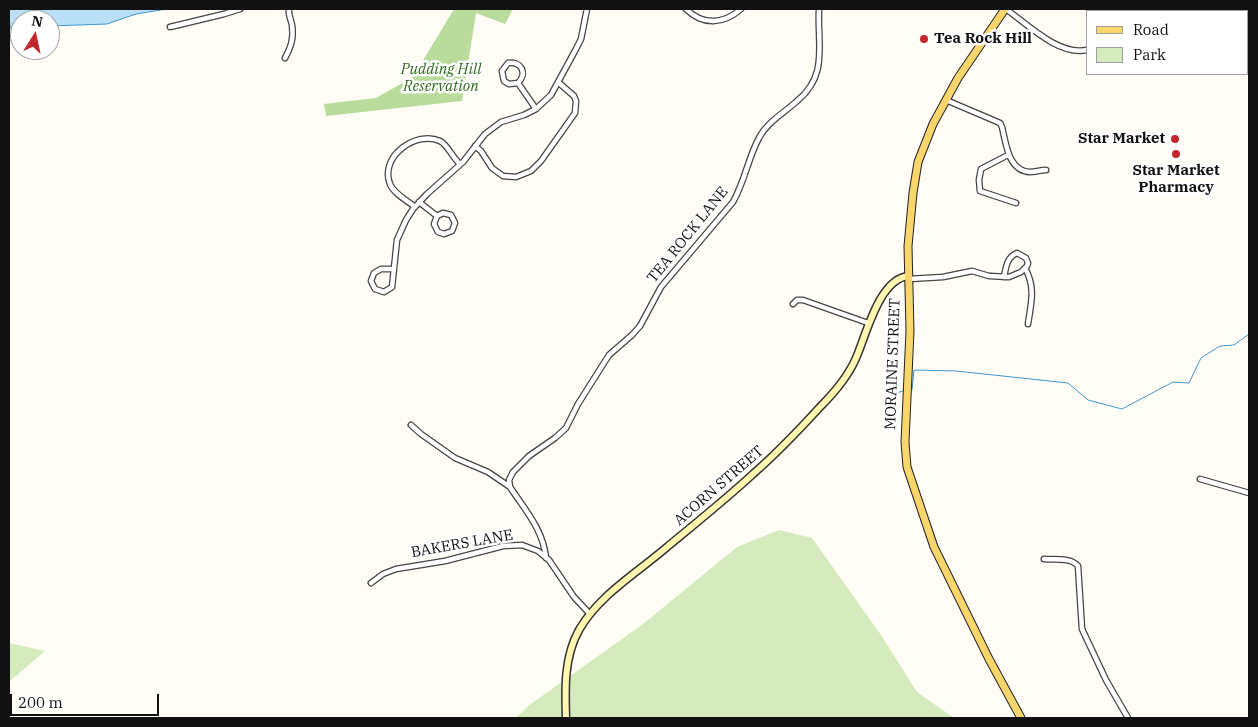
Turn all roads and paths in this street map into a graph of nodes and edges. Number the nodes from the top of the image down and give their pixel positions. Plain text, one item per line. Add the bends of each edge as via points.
1 (240, 9) edge
2 (290, 9) edge
3 (587, 9) edge
4 (686, 9) edge
5 (741, 9) edge
6 (819, 9) edge
7 (1006, 9) edge
8 (170, 27) dead end
9 (1086, 50) edge
10 (285, 58) dead end
11 (558, 82) junction
12 (518, 83) junction
13 (946, 100) junction
14 (536, 109) junction
15 (475, 146) junction
16 (1008, 155) junction
17 (460, 164) junction
18 (1046, 170) dead end
19 (419, 202) junction
20 (1016, 203) dead end
21 (415, 207) junction
22 (437, 216) junction
23 (1025, 268) junction
24 (394, 269) junction
25 (1004, 277) junction
26 (909, 278) junction
27 (793, 304) dead end
28 (868, 323) junction
29 (1028, 324) dead end
30 (411, 425) dead end
31 (1200, 479) dead end
32 (510, 487) junction
33 (1249, 493) edge
34 (546, 558) junction
35 (1044, 559) dead end
36 (371, 583) dead end
37 (590, 614) junction
38 (566, 718) edge
39 (1021, 718) edge
40 (1128, 718) edge

1 - 8 street
2 - 10 street via 293,35
3 - 11 street via 581,39
4 - 5 street via 700,20 710,22 729,17
6 - 32 street, TEA ROCK LANE via 818,68 813,84 764,131 733,202 661,287 636,331 609,354 566,428 513,472
7 - 9 street via 1058,46
7 - 13 main road, MORAINE STREET via 973,54
11 - 14 street via 551,95
11 - 15 street via 574,96 575,113 531,171 516,177 503,176 492,168
12 - 12 street via 523,70 514,62 508,63 504,67 504,81
12 - 14 street
13 - 16 street via 1000,123
13 - 26 main road, MORAINE STREET via 925,142 915,175 908,246
14 - 15 street via 501,122
15 - 17 street
16 - 18 street via 1018,167 1028,172
16 - 20 street via 981,169 979,185 980,191
17 - 19 street
17 - 21 street via 446,145 434,139 421,138 405,146 390,164 389,183
19 - 21 street
19 - 22 street
21 - 24 street via 397,240
22 - 22 street via 434,224 438,232 452,231 455,223 451,215 443,213
23 - 25 street via 1016,275
23 - 25 street via 1026,258 1018,253 1013,255 1009,258
23 - 29 street via 1033,288
24 - 24 street via 392,286 384,292 375,289 371,282 374,273
25 - 26 street via 972,271 938,278
26 - 28 main road, ACORN STREET via 902,277 894,282
26 - 39 main road, MORAINE STREET via 907,467 940,560
27 - 28 street via 803,300
28 - 37 main road, ACORN STREET via 851,368 819,409 752,475 621,584
30 - 32 street via 456,458 488,472
31 - 33 street
32 - 34 street via 536,524
34 - 36 street, BAKERS LANE via 532,548 510,545 396,569
34 - 37 street, BAKERS LANE
35 - 40 street via 1076,563 1082,629
37 - 38 main road, ACORN STREET via 576,637 569,658

